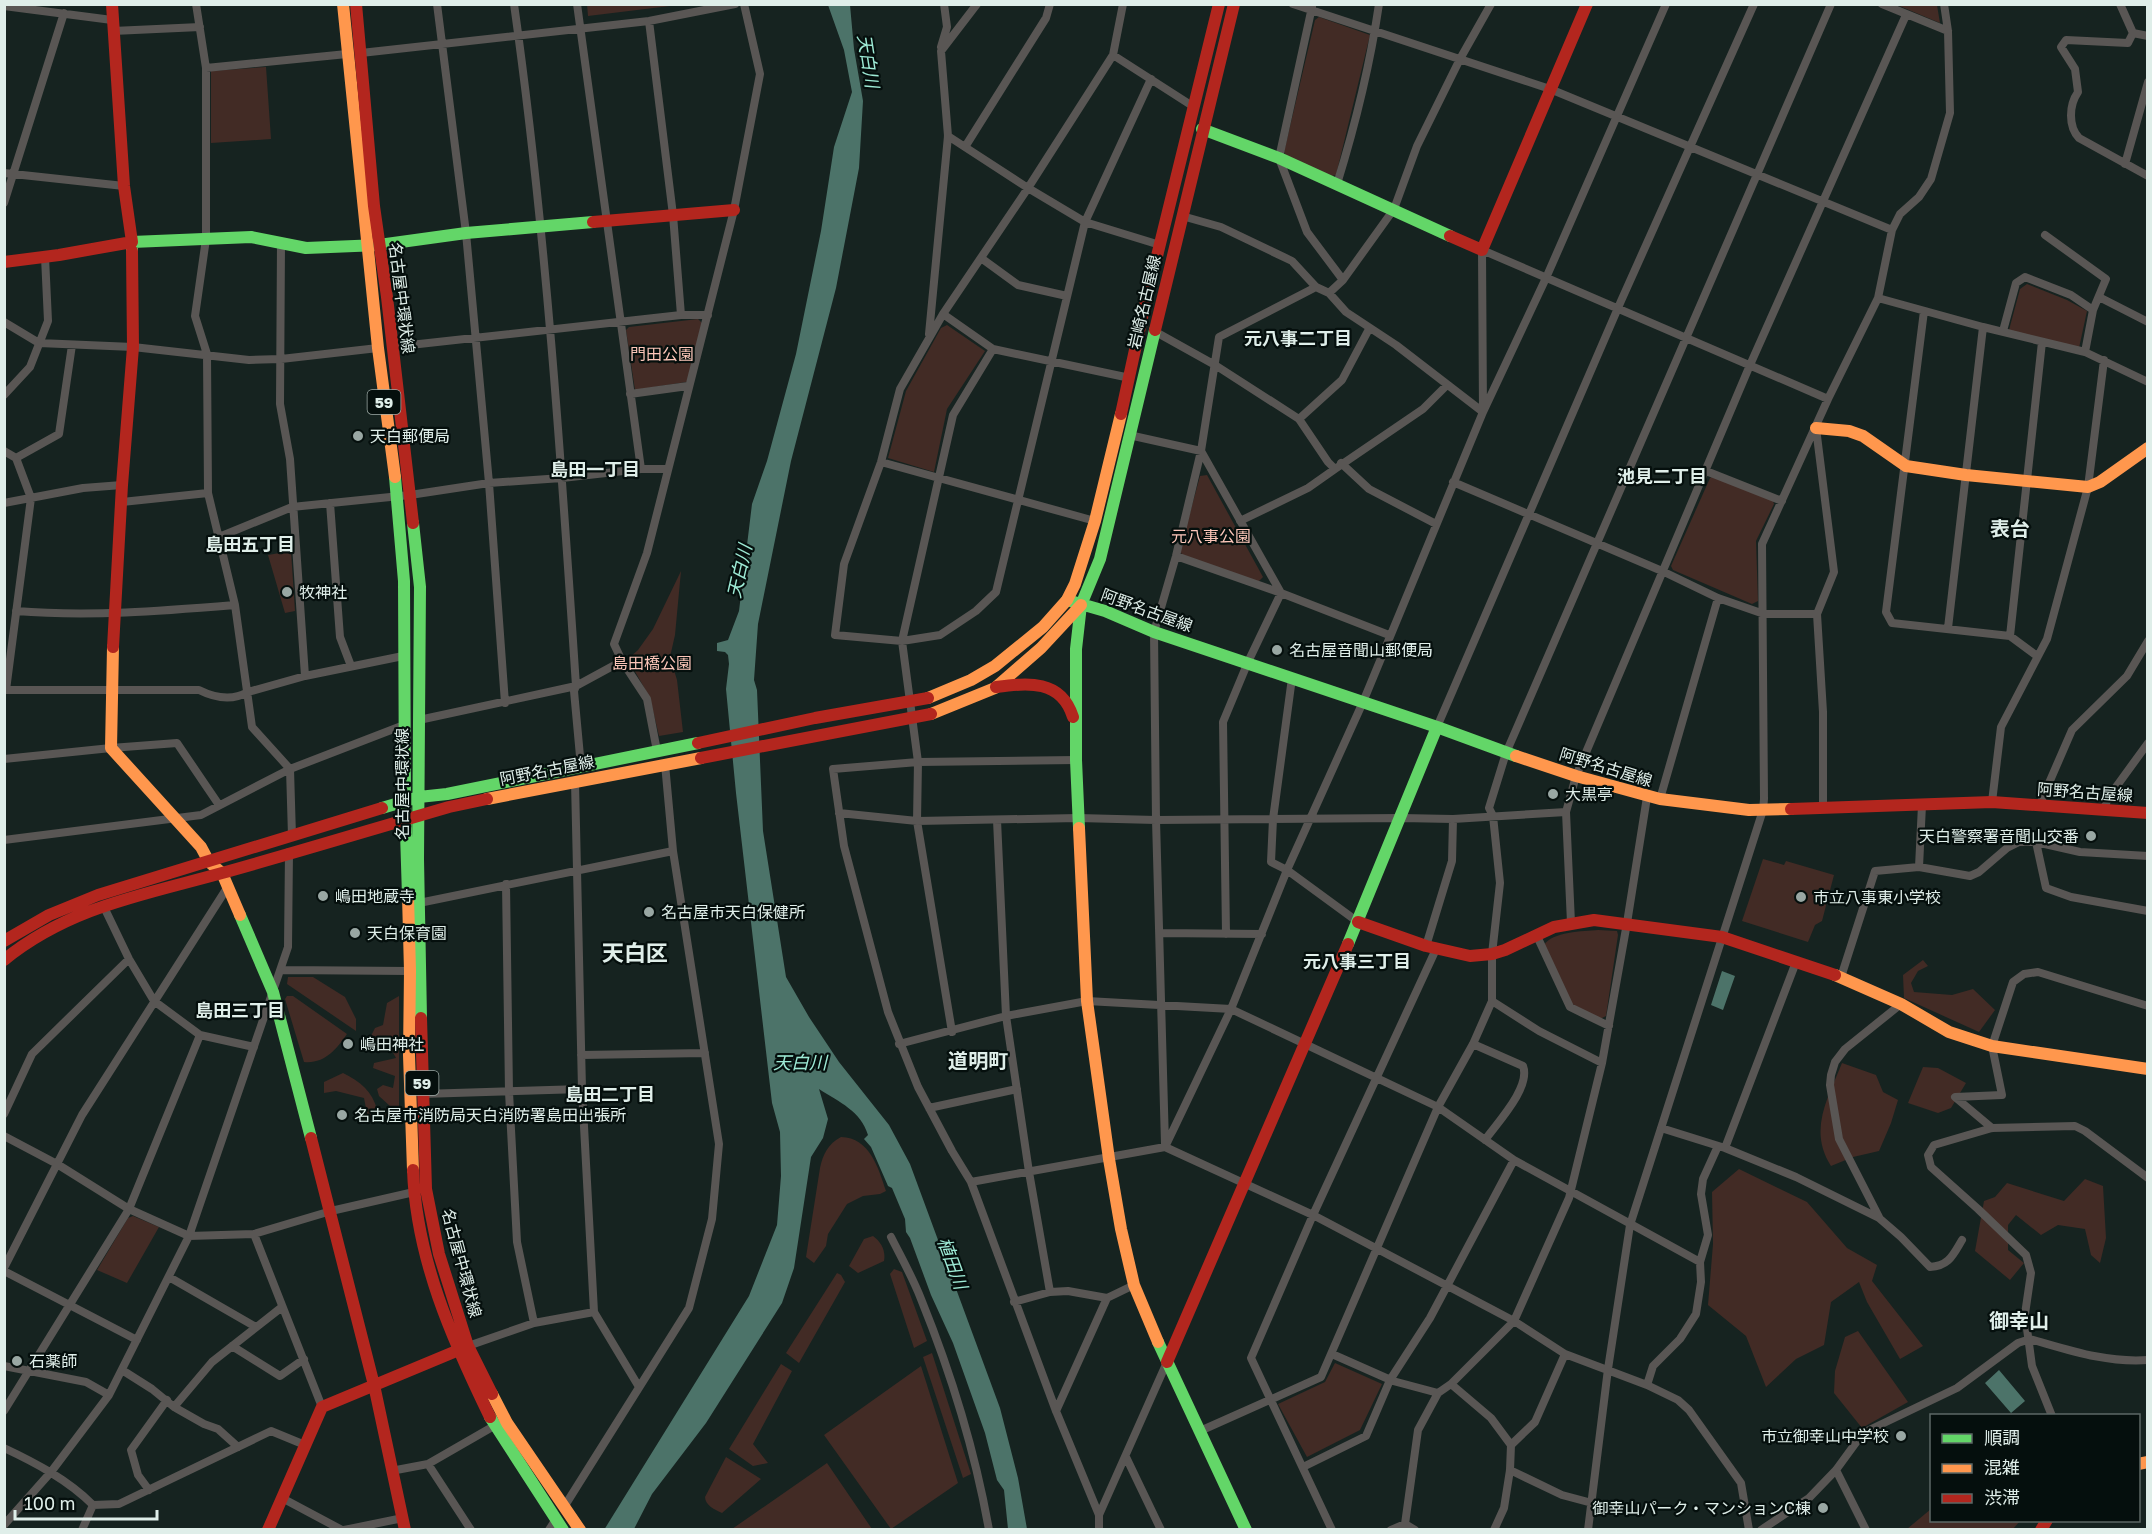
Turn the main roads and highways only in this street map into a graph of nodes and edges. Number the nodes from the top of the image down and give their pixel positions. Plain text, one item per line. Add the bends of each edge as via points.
1 (112, 4) edge
2 (343, 4) edge
3 (356, 4) edge
4 (1219, 4) edge
5 (1234, 4) edge
6 (1587, 4) edge
7 (1202, 129) junction
8 (734, 210) road end
9 (132, 242) junction
10 (373, 246) junction
11 (4, 262) edge
12 (1816, 428) road end
13 (2148, 448) edge
14 (404, 495) junction
15 (1067, 600) junction
16 (1081, 604) junction
17 (1070, 616) junction
18 (1076, 650) junction
19 (995, 688) junction
20 (1437, 727) junction
21 (1076, 736) junction
22 (419, 797) junction
23 (405, 801) junction
24 (2147, 813) edge
25 (419, 814) junction
26 (406, 819) junction
27 (210, 862) junction
28 (222, 873) junction
29 (1358, 922) junction
30 (6, 939) edge
31 (4, 960) edge
32 (2148, 1069) edge
33 (463, 1348) junction
34 (1167, 1362) junction
35 (374, 1385) junction
36 (404, 1524) edge
37 (556, 1526) edge
38 (268, 1530) edge
39 (580, 1530) edge
40 (1246, 1530) edge

1 - 9 main road via 123,186
2 - 10 main road, 名古屋中環状線 / 59
3 - 10 main road, 名古屋中環状線 / 59
4 - 15 main road, 岩崎名古屋線 via 1095,521
5 - 7 main road, 岩崎名古屋線
6 - 7 main road via 1482,250 1279,158
7 - 16 main road, 岩崎名古屋線 via 1100,559
8 - 10 main road via 466,233
9 - 10 main road via 250,237 306,248
9 - 11 main road
9 - 27 main road via 132,347 111,689 111,748 176,818
10 - 14 main road, 名古屋中環状線 / 59 via 392,347
10 - 14 main road, 名古屋中環状線 / 59 via 378,348
12 - 13 main road via 1863,436 1906,466 1966,476 2088,487
14 - 22 main road, 名古屋中環状線 / 59 via 420,587
14 - 23 main road, 名古屋中環状線 / 59
15 - 16 main road, 阿野名古屋線
15 - 17 main road
15 - 22 main road, 阿野名古屋線, bridge via 1043,627 995,666 928,698
16 - 17 main road, 阿野名古屋線
16 - 18 main road
16 - 20 main road, 阿野名古屋線
17 - 18 main road
17 - 19 main road, 阿野名古屋線 via 1041,648
18 - 21 main road
19 - 21 main road via 1027,683 1050,688 1071,706
19 - 25 main road, 阿野名古屋線, bridge via 931,714
20 - 24 main road, 阿野名古屋線 via 1647,797 1749,810 1992,802
20 - 29 main road
21 - 34 main road via 1087,1000 1109,1159 1134,1285
22 - 23 main road, 阿野名古屋線
22 - 25 main road, 名古屋中環状線 / 59
23 - 26 main road, 名古屋中環状線 / 59
23 - 27 main road, 阿野名古屋線
25 - 26 main road, 阿野名古屋線
25 - 33 main road, 名古屋中環状線 / 59 via 426,1189
26 - 28 main road, 阿野名古屋線
26 - 33 main road, 名古屋中環状線 / 59 via 414,1192 431,1276
27 - 28 main road
27 - 30 main road, 阿野名古屋線 via 98,895
28 - 31 main road, 阿野名古屋線 via 103,905 51,928
28 - 35 main road via 273,992
29 - 32 main road via 1470,956 1505,951 1536,934 1593,920 1722,937 1841,977 1901,1004 1949,1032 1992,1046
29 - 34 main road
33 - 35 main road
33 - 37 main road, 名古屋中環状線 / 59 via 494,1426
33 - 39 main road, 名古屋中環状線 / 59 via 507,1423
34 - 40 main road
35 - 36 main road
35 - 38 main road via 322,1407

